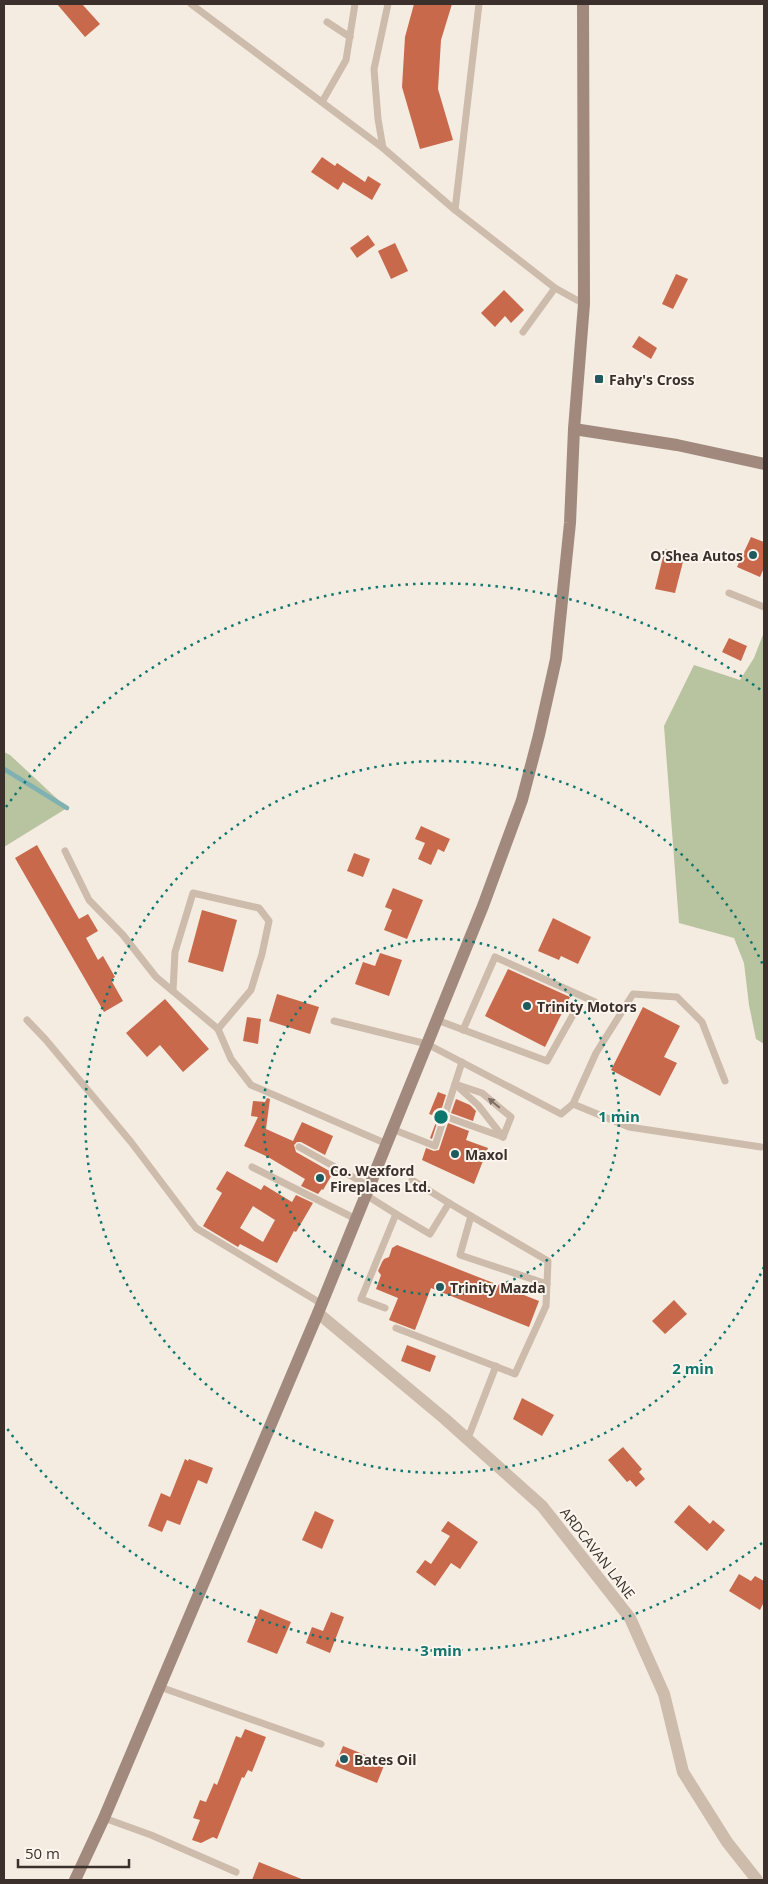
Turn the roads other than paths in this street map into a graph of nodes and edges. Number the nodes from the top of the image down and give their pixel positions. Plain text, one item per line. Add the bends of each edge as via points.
1 (191, 4) edge
2 (355, 4) edge
3 (388, 4) edge
4 (479, 4) edge
5 (583, 4) edge
6 (327, 22) dead end
7 (350, 37) junction
8 (322, 102) junction
9 (383, 148) junction
10 (455, 210) junction
11 (555, 288) junction
12 (584, 304) junction
13 (523, 332) dead end
14 (574, 429) junction
15 (764, 464) edge
16 (729, 593) dead end
17 (764, 606) edge
18 (65, 851) dead end
19 (173, 991) junction
20 (595, 1002) dead end
21 (574, 1012) dead end
22 (27, 1020) dead end
23 (437, 1020) junction
24 (334, 1021) dead end
25 (218, 1029) junction
26 (463, 1030) junction
27 (427, 1044) junction
28 (462, 1062) junction
29 (725, 1081) dead end
30 (455, 1084) junction
31 (573, 1104) junction
32 (444, 1116) junction
33 (392, 1129) junction
34 (503, 1137) junction
35 (387, 1144) junction
36 (299, 1147) dead end
37 (761, 1147) dead end
38 (252, 1168) dead end
39 (412, 1180) dead end
40 (368, 1190) junction
41 (449, 1203) junction
42 (396, 1214) junction
43 (471, 1216) junction
44 (356, 1219) junction
45 (547, 1284) junction
46 (320, 1308) junction
47 (384, 1308) dead end
48 (396, 1328) dead end
49 (496, 1366) junction
50 (468, 1438) junction
51 (160, 1687) junction
52 (320, 1744) dead end
53 (104, 1818) junction
54 (236, 1872) dead end
55 (75, 1880) edge
56 (757, 1880) edge

1 - 8 lane
2 - 7 lane
3 - 9 lane via 374,69
4 - 10 lane
5 - 12 main road
6 - 7 lane
7 - 8 lane via 346,60
8 - 9 lane
9 - 10 lane
10 - 11 lane
11 - 12 lane
11 - 13 lane
12 - 14 main road
14 - 15 main road via 677,445
14 - 23 main road via 570,523 560,626 539,735 522,800
16 - 17 lane
18 - 19 lane via 89,900 123,935 156,978
19 - 25 lane
19 - 25 lane via 175,952 193,893 259,908 270,921 251,990
20 - 26 lane via 495,957
21 - 26 lane via 547,1061
22 - 46 lane via 131,1142 196,1228
23 - 26 lane
23 - 27 main road
24 - 27 lane
25 - 35 lane via 231,1059 251,1085
27 - 28 lane
27 - 33 main road
28 - 30 lane
28 - 31 lane via 561,1114
29 - 31 lane via 702,1022 677,997 633,994 596,1053
30 - 32 lane
30 - 34 lane via 478,1105
34 -> 30 lane via 511,1117 482,1093
31 - 37 lane via 629,1128
32 - 33 lane via 435,1146
32 - 34 lane
33 - 35 main road
35 - 40 main road
36 - 40 lane
38 - 44 lane
39 - 41 lane
40 - 42 lane
40 - 44 main road
41 - 42 lane via 430,1234
41 - 43 lane
42 - 47 lane via 361,1299
43 - 45 lane via 548,1261
43 - 45 lane via 460,1255
44 - 46 main road
45 - 49 lane via 546,1306 515,1374
46 - 50 street, ARDCAVAN LANE
46 - 51 main road
48 - 49 lane
49 - 50 lane
50 - 56 street, ARDCAVAN LANE via 542,1506 630,1618 664,1694 683,1772 727,1842
51 - 52 lane
51 - 53 main road
53 - 54 lane
53 - 55 main road

